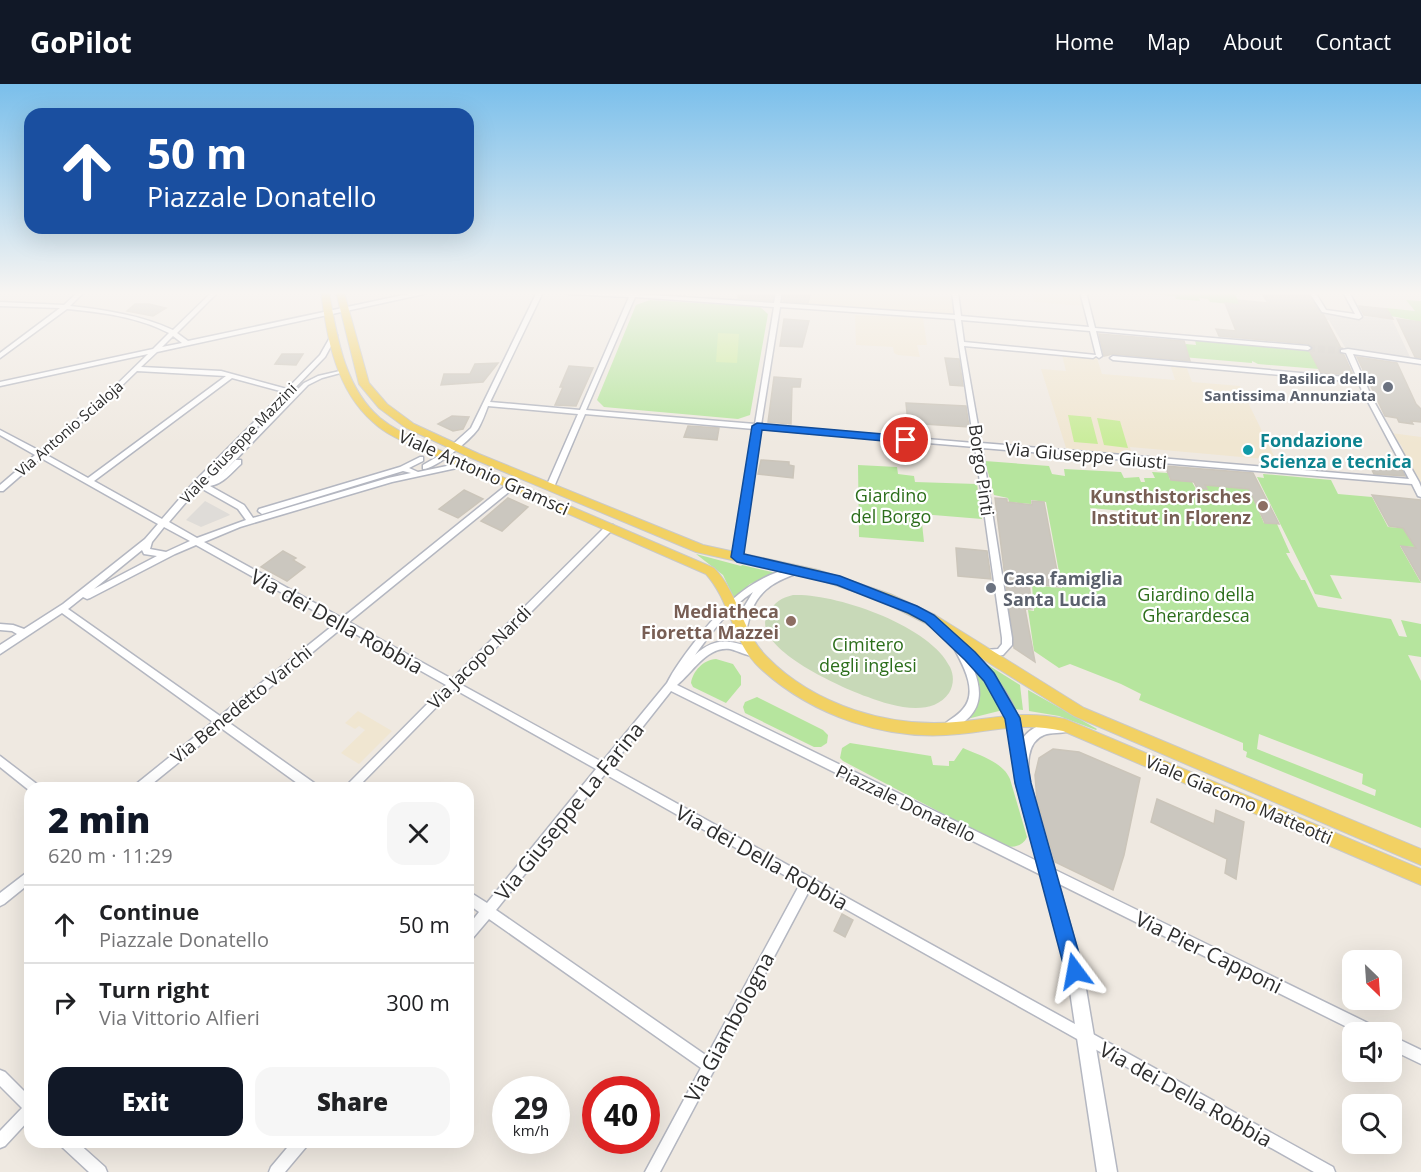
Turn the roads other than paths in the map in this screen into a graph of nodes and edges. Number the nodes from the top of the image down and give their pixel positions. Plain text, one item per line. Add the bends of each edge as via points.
1 (18, 343) edge
2 (162, 343) edge
3 (181, 343) edge
4 (330, 343) edge
5 (336, 343) edge
6 (352, 343) edge
7 (515, 343) edge
8 (611, 343) edge
9 (771, 343) edge
10 (1094, 343) edge
11 (1245, 343) edge
12 (961, 344) joint
13 (157, 348) junction
14 (1308, 348) tunnel mouth
15 (0, 356) edge
16 (1096, 356) junction
17 (1421, 363) edge
18 (136, 369) junction
19 (342, 371) junction
20 (232, 375) junction
21 (1361, 380) junction
22 (0, 384) edge
23 (287, 391) junction
24 (483, 407) junction
25 (582, 411) junction
26 (757, 426) junction
27 (0, 432) edge
28 (977, 446) junction
29 (456, 447) junction
30 (40, 454) junction
31 (445, 456) junction
32 (420, 459) dead end
33 (466, 464) junction
34 (403, 469) junction
35 (414, 472) junction
36 (391, 480) junction
37 (89, 481) junction
38 (1415, 482) junction
39 (201, 485) junction
40 (512, 485) junction
41 (550, 486) junction
42 (0, 489) edge
43 (1421, 494) edge
44 (252, 520) junction
45 (164, 523) junction
46 (609, 527) junction
47 (148, 541) junction
48 (197, 541) junction
49 (172, 552) junction
50 (737, 557) junction
51 (798, 570) junction
52 (778, 575) junction
53 (730, 606) junction
54 (64, 608) junction
55 (930, 619) junction
56 (341, 623) junction
57 (0, 627) edge
58 (742, 633) junction
59 (22, 636) junction
60 (0, 639) edge
61 (955, 642) junction
62 (0, 650) edge
63 (754, 653) junction
64 (988, 653) junction
65 (452, 685) junction
66 (670, 686) junction
67 (1013, 718) junction
68 (220, 722) junction
69 (1079, 729) junction
70 (941, 730) junction
71 (0, 761) edge
72 (604, 769) junction
73 (1020, 770) junction
74 (26, 782) edge
75 (146, 782) edge
76 (305, 782) edge
77 (355, 782) edge
78 (1421, 857) edge
79 (1047, 873) junction
80 (1421, 877) edge
81 (24, 881) edge
82 (807, 882) junction
83 (0, 900) edge
84 (474, 901) edge
85 (488, 911) junction
86 (474, 928) edge
87 (1351, 1022) edge
88 (1085, 1038) junction
89 (1402, 1047) edge
90 (1421, 1057) edge
91 (708, 1065) junction
92 (0, 1077) edge
93 (24, 1102) edge
94 (24, 1115) edge
95 (0, 1141) edge
96 (74, 1148) edge
97 (296, 1148) edge
98 (100, 1172) edge
99 (276, 1172) edge
100 (652, 1172) edge
101 (1107, 1172) edge
102 (1328, 1172) edge

1 - 15 street
2 - 13 street, Via Antonio Scialoja
3 - 13 street
4 - 23 street, Viale Giuseppe Mazzini via 323,356
5 - 19 main road, Viale Antonio Gramsci
6 - 29 main road, Viale Antonio Gramsci via 369,390 405,423
7 - 24 street
8 - 25 street
9 - 26 street
10 - 16 street
11 - 14 street
12 - 16 street
12 - 28 street, Borgo Pinti
13 - 18 street, Via Antonio Scialoja
13 - 22 street
16 - 21 street
17 - 21 street via 1345,351
18 - 20 street
18 - 30 street, Via Antonio Scialoja
19 - 31 main road, Viale Antonio Gramsci via 355,396 377,420 396,434
19 - 39 street, Viale Giuseppe Mazzini via 330,374 321,384 305,391 223,478
20 - 23 street
20 - 37 street
21 - 38 street
23 - 39 street, Viale Giuseppe Mazzini
24 - 25 street, Via Giuseppe Giusti
24 - 29 street via 474,429
25 - 26 street, Via Giuseppe Giusti
25 - 41 street
26 - 28 street, Via Giuseppe Giusti
26 - 50 street
27 - 30 street
28 - 38 street, Via Giuseppe Giusti
28 - 64 street, Borgo Pinti via 1007,638 1006,647 1000,652
29 - 31 street
29 - 41 main road, Viale Antonio Gramsci
30 - 37 street
30 - 42 street, Via Antonio Scialoja
31 - 33 main road, Viale Antonio Gramsci
31 - 35 street
32 - 34 street
33 - 36 street
33 - 40 main road, Viale Antonio Gramsci
34 - 35 street
34 - 44 street via 274,507
35 - 36 street
36 - 44 street
37 - 45 street
38 - 43 street
39 - 44 street via 241,507
39 - 45 street, Viale Giuseppe Mazzini
40 - 46 main road, Viale Antonio Gramsci
40 - 56 street, Via Benedetto Varchi
41 - 50 main road, Viale Antonio Gramsci via 691,545
44 - 48 street
45 - 47 street, Viale Giuseppe Mazzini
45 - 48 street, Viale Giuseppe Mazzini
46 - 53 main road, Viale Antonio Gramsci via 710,571 720,582
46 - 65 street, Via Jacopo Nardi
47 - 49 street via 148,554
47 - 54 street, Viale Giuseppe Mazzini
48 - 49 street, Viale Giuseppe Mazzini
48 - 56 street, Via dei Della Robbia
49 - 54 street, Viale Giuseppe Mazzini
50 - 51 main road
51 - 52 street
51 - 55 main road via 885,597
52 - 53 street via 753,585
52 - 58 street via 747,605
53 - 58 main road
53 - 66 street
54 - 59 street, Viale Giuseppe Mazzini
54 - 68 street
55 - 61 street
55 - 64 main road
56 - 65 street, Via dei Della Robbia
56 - 68 street, Via Benedetto Varchi
57 - 59 street via 13,628
58 - 63 main road
59 - 60 street
59 - 62 street, Viale Giuseppe Mazzini
61 - 67 street via 989,677
61 - 70 street via 974,678 975,697 964,714
63 - 66 street via 737,646 712,646
63 - 70 main road via 796,687 851,715 895,727
64 - 78 main road, Viale Giacomo Matteotti via 1061,702 1108,725
65 - 72 street, Via dei Della Robbia
65 - 77 street, Via Jacopo Nardi
66 - 72 street, Via Giuseppe La Farina
66 - 79 street, Piazzale Donatello
67 - 69 main road, Viale Giacomo Matteotti
67 - 70 main road
67 - 73 street
68 - 75 street, Via Benedetto Varchi
68 - 76 street
69 - 73 street via 1055,728 1033,735 1026,742
69 - 80 main road, Viale Giacomo Matteotti
71 - 74 street
72 - 82 street, Via dei Della Robbia
72 - 85 street, Via Giuseppe La Farina
73 - 79 street
79 - 87 street, Via Pier Capponi
79 - 88 street via 1069,945
81 - 83 street
82 - 88 street, Via dei Della Robbia
82 - 91 street, Via Giambologna
84 - 85 street
85 - 86 street, Via Giuseppe La Farina
85 - 91 street
88 - 101 street
88 - 102 street, Via dei Della Robbia
89 - 90 street
91 - 100 street, Via Giambologna
92 - 93 street
94 - 95 street
96 - 98 street
97 - 99 street

